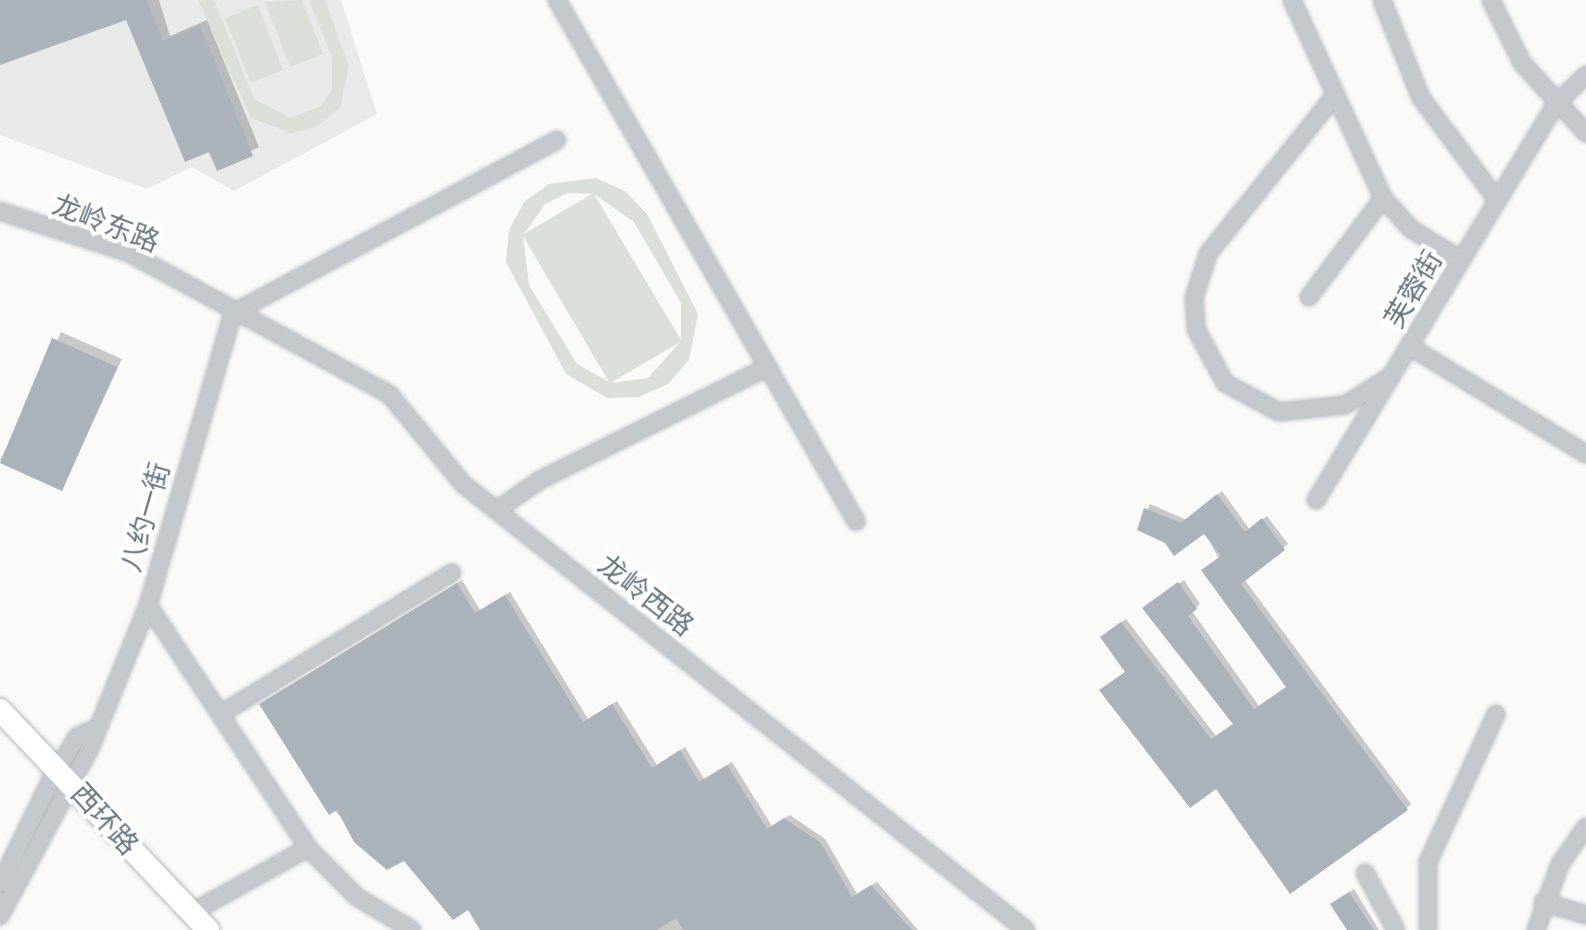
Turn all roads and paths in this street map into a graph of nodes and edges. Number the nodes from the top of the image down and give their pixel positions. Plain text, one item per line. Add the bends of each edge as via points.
1 (557, 0) edge
2 (1292, 0) edge
3 (1382, 0) edge
4 (1491, 0) edge
5 (1586, 75) edge
6 (1332, 99) junction
7 (1555, 105) junction
8 (1586, 133) edge
9 (557, 140) dead end
10 (1383, 198) junction
11 (1497, 200) junction
12 (0, 211) edge
13 (1461, 260) junction
14 (1309, 297) dead end
15 (233, 313) junction
16 (1409, 346) junction
17 (768, 367) junction
18 (1391, 376) junction
19 (1586, 454) edge
20 (1316, 500) dead end
21 (497, 510) junction
22 (856, 521) dead end
23 (452, 573) dead end
24 (148, 605) junction
25 (0, 710) edge
26 (224, 712) junction
27 (1496, 714) dead end
28 (0, 728) edge
29 (63, 780) junction
30 (1586, 827) edge
31 (308, 848) junction
32 (1365, 873) dead end
33 (0, 884) edge
34 (1543, 902) junction
35 (1586, 915) edge
36 (0, 916) edge
37 (191, 921) edge
38 (208, 930) edge
39 (412, 930) edge
40 (1026, 930) edge
41 (1396, 930) edge
42 (1428, 930) edge
43 (1536, 930) edge

1 - 17 street
2 - 6 street
3 - 11 street via 1421,98
4 - 7 street via 1522,63
5 - 7 street, 芙蓉街
6 - 10 street
6 - 18 street via 1208,254 1194,298 1196,329 1225,383 1279,412 1345,405
7 - 8 street
7 - 11 street, 芙蓉街
9 - 15 street
10 - 13 street via 1411,229
10 - 14 street
11 - 13 street, 芙蓉街
12 - 15 street, 龙岭东路 via 129,253
13 - 16 street, 芙蓉街
15 - 21 street, 龙岭西路 via 390,395 463,484
15 - 24 street, 八约一街
16 - 18 street, 芙蓉街
16 - 19 street
17 - 21 street via 540,480
17 - 22 street
18 - 20 street, 芙蓉街
21 - 40 street, 龙岭西路
23 - 26 street
24 - 26 street
24 - 29 street, 八约一街 via 92,730 77,737
25 - 29 main road, 西环路
26 - 31 street
27 - 42 street via 1428,862
28 - 29 main road, 西环路
29 - 33 street
29 - 36 street
29 - 37 main road, 西环路
30 - 34 street
31 - 37 street
31 - 39 street via 357,897
32 - 41 street
34 - 35 street
34 - 43 street
37 - 38 main road, 西环路

